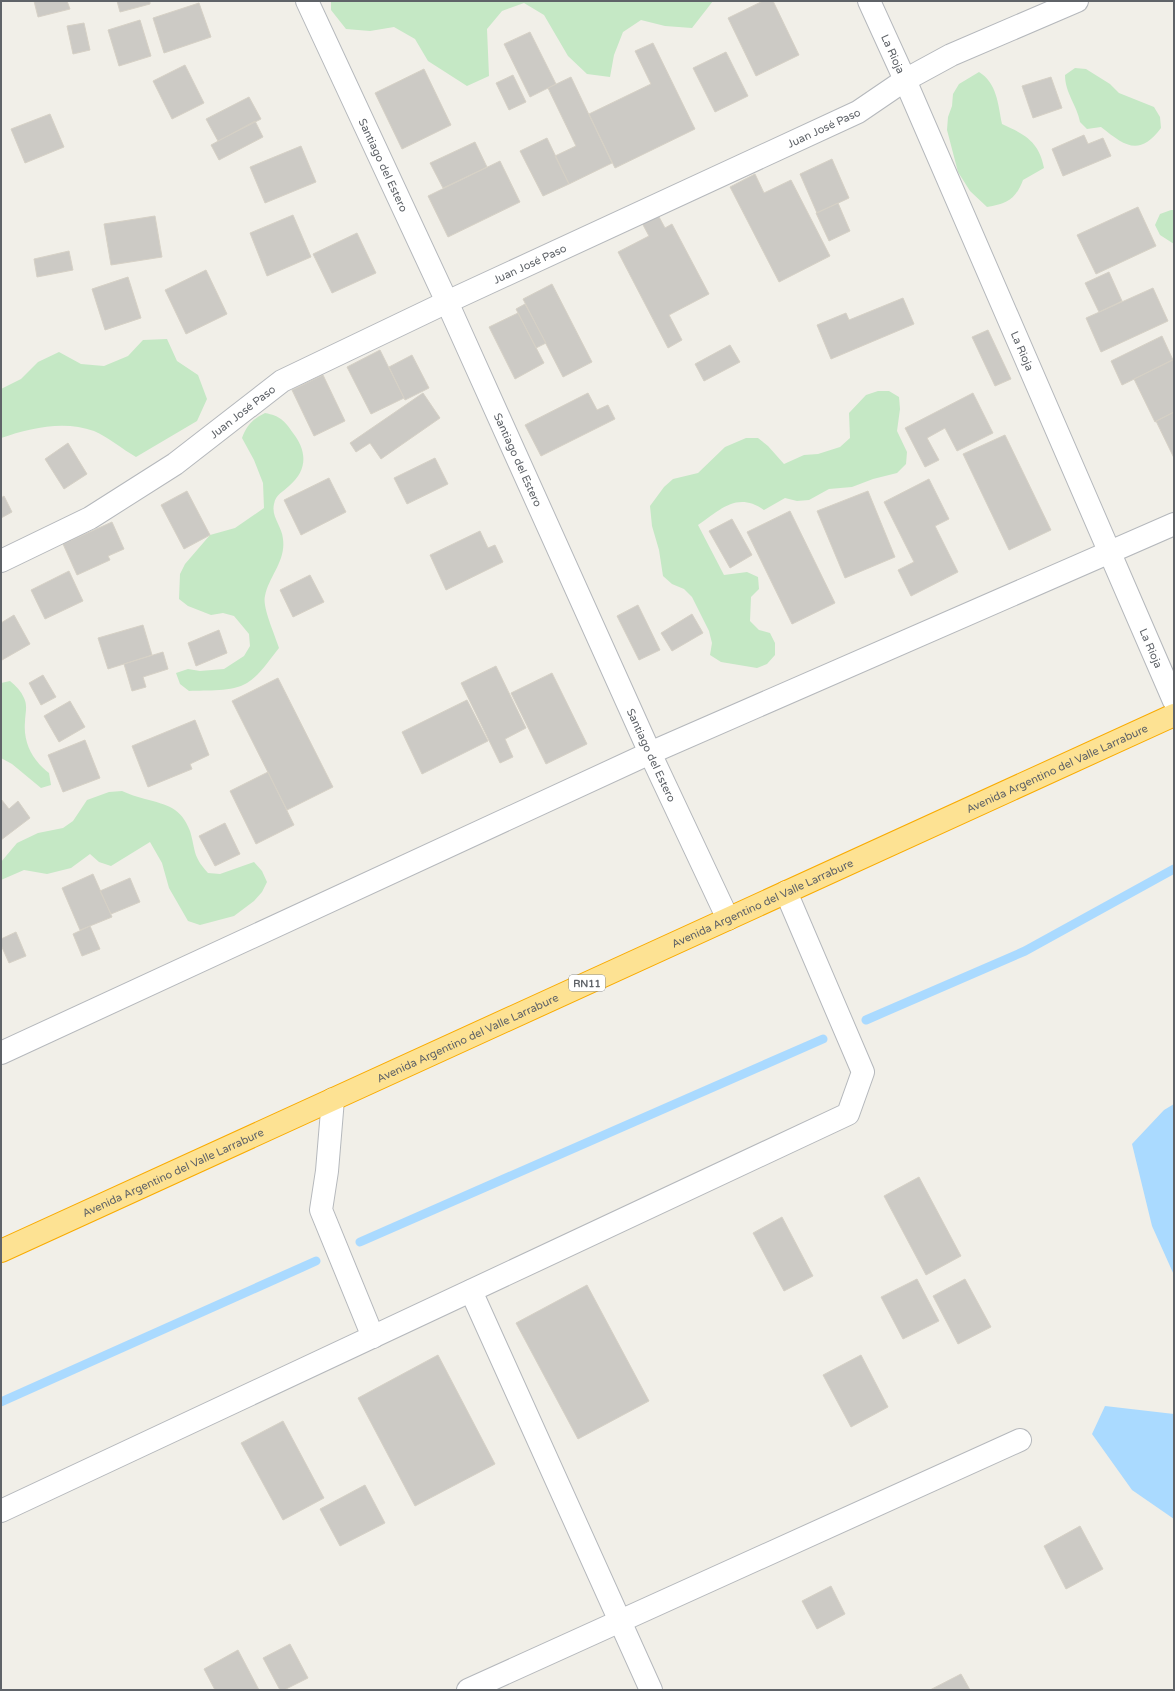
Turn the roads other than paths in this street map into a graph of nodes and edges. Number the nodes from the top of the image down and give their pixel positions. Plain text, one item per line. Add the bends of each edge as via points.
1 (306, 1) edge
2 (869, 1) edge
3 (1077, 1) edge
4 (905, 80) junction
5 (447, 302) junction
6 (1174, 524) edge
7 (1110, 552) junction
8 (1, 561) edge
9 (1174, 701) edge
10 (1174, 715) edge
11 (650, 753) junction
12 (786, 892) junction
13 (728, 919) junction
14 (1, 1053) edge
15 (333, 1099) junction
16 (1, 1251) edge
17 (471, 1291) junction
18 (373, 1337) junction
19 (1020, 1440) dead end
20 (1, 1511) edge
21 (620, 1621) junction
22 (468, 1690) edge
23 (651, 1690) edge

1 - 5 street, Santiago del Estero
2 - 4 street, La Rioja
3 - 4 street, Juan José Paso via 951,55
4 - 5 street, Juan José Paso via 858,112
4 - 7 street, La Rioja
5 - 8 street, Juan José Paso via 282,381 175,464 90,518
5 - 11 street, Santiago del Estero
6 - 7 street
7 - 9 street, La Rioja
7 - 11 street
10 - 12 highway, Avenida Argentino del Valle Larrabure / RN11
11 - 13 street, Santiago del Estero
11 - 14 street
12 - 13 highway, Avenida Argentino del Valle Larrabure / RN11
12 - 17 street via 863,1072 848,1114
13 - 15 highway, Avenida Argentino del Valle Larrabure / RN11
15 - 16 highway, Avenida Argentino del Valle Larrabure / RN11
15 - 18 street via 321,1210
17 - 18 street
17 - 21 street
18 - 20 street
19 - 21 street
21 - 22 street
21 - 23 street

